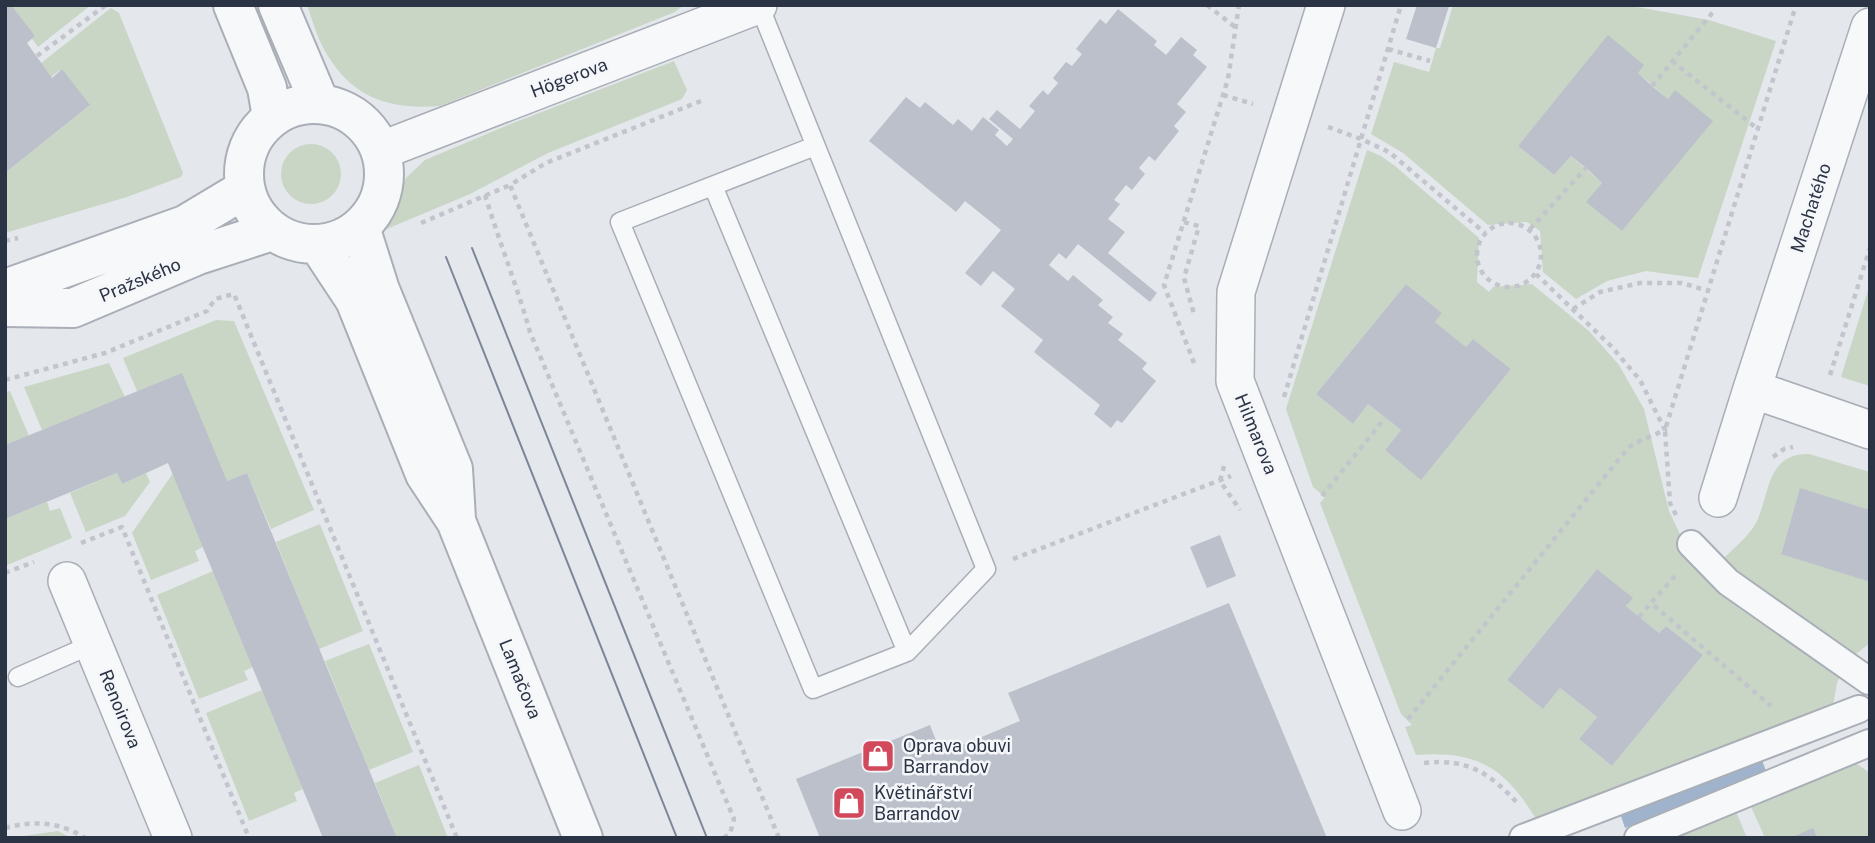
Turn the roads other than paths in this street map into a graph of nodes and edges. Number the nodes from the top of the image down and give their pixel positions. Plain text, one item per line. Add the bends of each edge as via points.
1 (233, 5) edge
2 (278, 5) edge
3 (758, 5) edge
4 (1326, 5) edge
5 (1870, 27) edge
6 (320, 104) junction
7 (272, 117) junction
8 (815, 146) junction
9 (380, 151) junction
10 (713, 186) junction
11 (246, 189) junction
12 (360, 227) junction
13 (272, 231) junction
14 (318, 244) junction
15 (5, 289) edge
16 (5, 307) edge
17 (1752, 389) junction
18 (1870, 430) edge
19 (1718, 498) dead end
20 (456, 521) junction
21 (1691, 544) road end
22 (60, 562) road end
23 (93, 644) junction
24 (907, 652) junction
25 (18, 677) dead end
26 (1869, 680) edge
27 (1859, 709) junction
28 (1869, 744) edge
29 (1402, 811) dead end
30 (1528, 836) edge
31 (173, 838) edge
32 (583, 838) edge
33 (1638, 838) edge

1 - 7 street via 267,88
2 - 6 street
3 - 8 lane
3 - 9 street, Högerova
4 - 29 street, Hilmarova via 1236,292 1235,381
5 - 17 street, Machatého
6 - 7 street via 292,107
6 - 9 street via 362,123
7 - 11 street via 256,134 246,155
8 - 10 lane
8 - 24 lane via 986,569
9 - 12 street via 384,174 380,197
10 - 24 lane
10 - 24 lane via 620,222 813,689
11 - 13 street via 250,204
11 - 15 street, Pražského via 185,225
12 - 14 street via 345,237
12 - 20 street, Lamačova via 380,290 453,469
13 - 14 street via 287,239
13 - 16 street, Pražského via 198,255 74,308
14 - 20 street, Lamačova via 355,300 425,474
17 - 18 street
17 - 19 street, Machatého
20 - 32 street, Lamačova
21 - 26 street via 1728,582
22 - 23 street, Renoirova
23 - 25 lane
23 - 31 street, Renoirova
26 - 27 street
27 - 28 street
27 - 30 street
28 - 33 street

